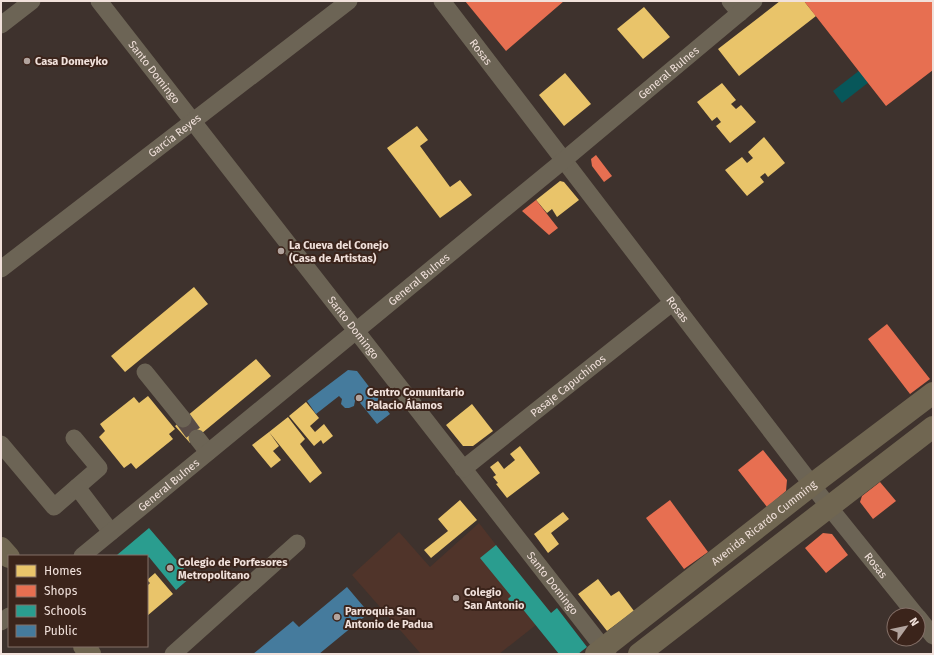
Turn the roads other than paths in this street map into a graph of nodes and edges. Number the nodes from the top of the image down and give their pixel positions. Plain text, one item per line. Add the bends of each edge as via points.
1 (32, 1) edge
2 (99, 1) edge
3 (349, 1) edge
4 (442, 1) edge
5 (754, 1) edge
6 (735, 7) edge
7 (1, 25) edge
8 (192, 122) junction
9 (564, 160) junction
10 (1, 269) edge
11 (673, 302) junction
12 (356, 331) junction
13 (145, 372) dead end
14 (933, 393) edge
15 (183, 419) tunnel mouth
16 (933, 427) edge
17 (74, 438) dead end
18 (197, 438) tunnel mouth
19 (1, 444) edge
20 (208, 452) junction
21 (463, 469) junction
22 (812, 484) junction
23 (77, 487) junction
24 (828, 506) junction
25 (111, 532) junction
26 (297, 542) dead end
27 (1, 548) edge
28 (83, 555) edge
29 (8, 556) edge
30 (910, 607) edge
31 (926, 627) edge
32 (933, 636) edge
33 (602, 652) edge
34 (173, 654) edge
35 (639, 654) edge

1 - 7 street
2 - 8 street, Santo Domingo
3 - 8 street, García Reyes
4 - 9 street, Rosas
5 - 6 street, General Bulnes
6 - 9 street, General Bulnes
8 - 10 street, García Reyes
8 - 12 street, Santo Domingo
9 - 11 street, Rosas
9 - 12 street, General Bulnes
11 - 21 street, Pasaje Capuchinos
11 - 22 street, Rosas
12 - 20 street, General Bulnes
12 - 21 street, Santo Domingo
13 - 15 street
14 - 22 main road, Avenida Ricardo Cumming
16 - 24 main road
17 - 23 street via 100,468
18 - 20 street
19 - 23 street via 54,507
20 - 25 street, General Bulnes
21 - 33 street, Santo Domingo
22 - 24 street, Rosas
22 - 33 main road, Avenida Ricardo Cumming
23 - 25 street
24 - 30 street, Rosas
24 - 35 main road
25 - 28 street, General Bulnes
26 - 34 street
27 - 29 main road
31 - 32 street, Rosas

